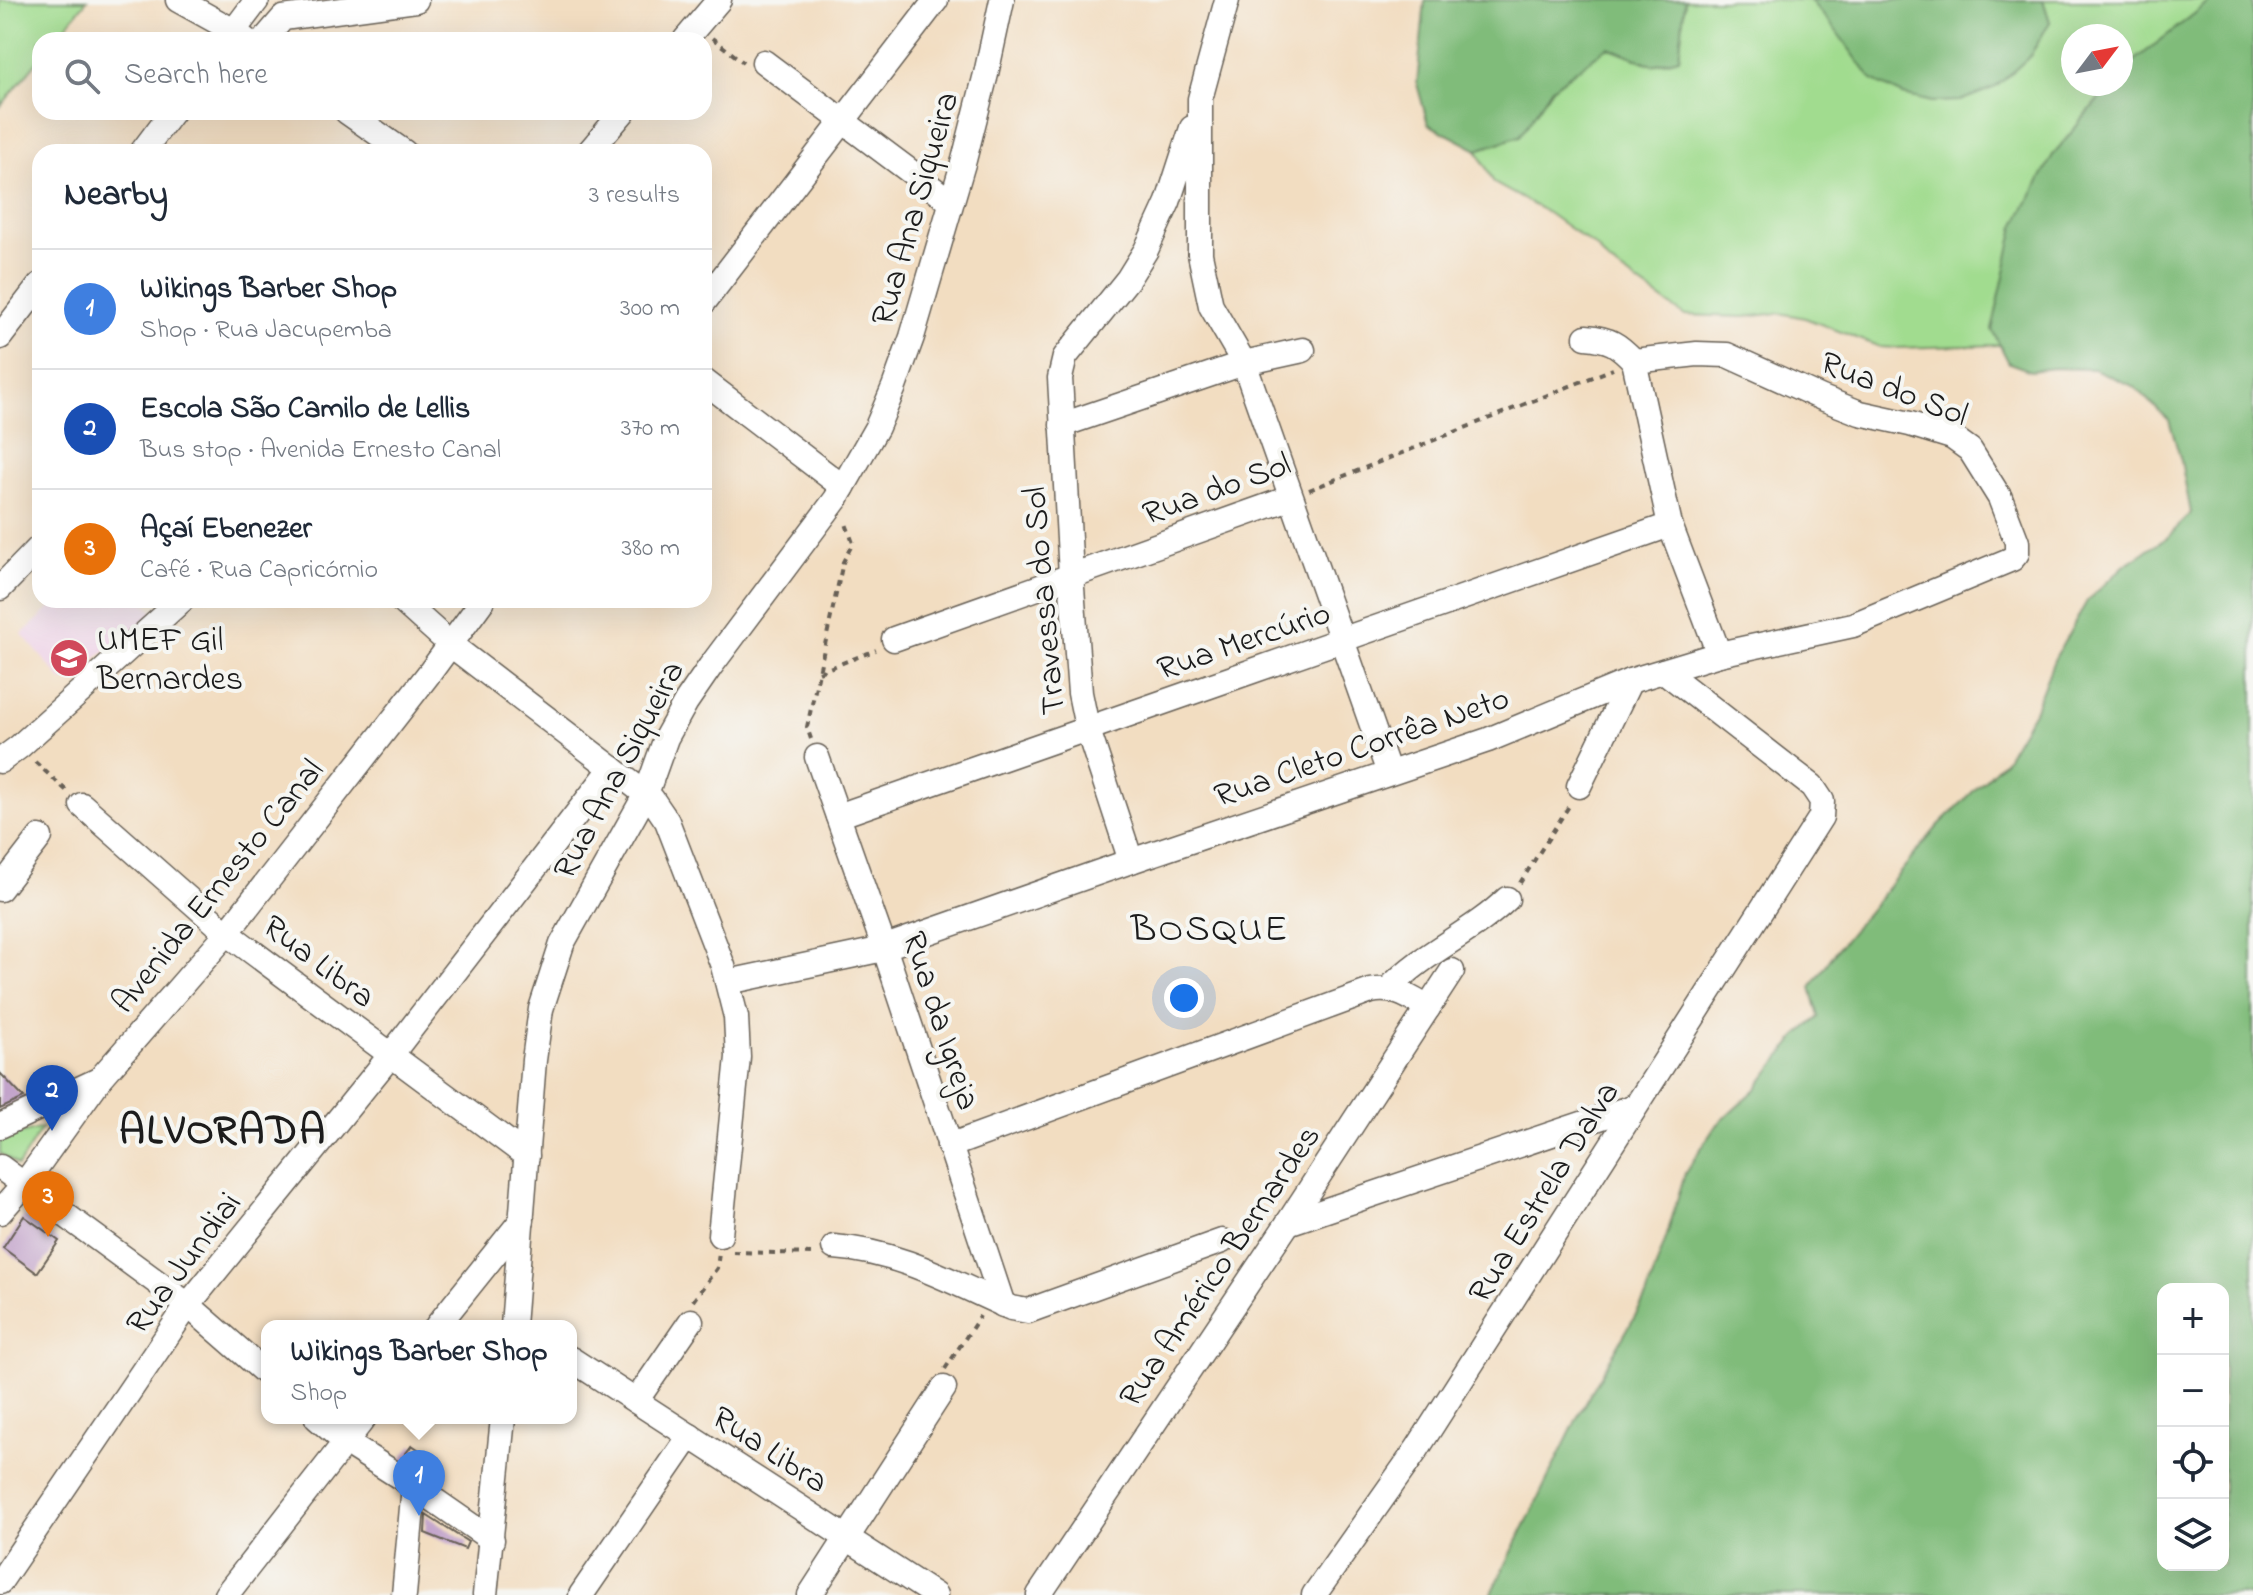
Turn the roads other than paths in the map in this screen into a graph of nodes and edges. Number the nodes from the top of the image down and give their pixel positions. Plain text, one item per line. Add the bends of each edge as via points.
1 (178, 0) edge
2 (257, 0) edge
3 (416, 0) edge
4 (719, 0) edge
5 (1227, 0) edge
6 (935, 3) edge
7 (999, 6) edge
8 (228, 32) edge
9 (239, 32) edge
10 (271, 32) edge
11 (698, 32) edge
12 (755, 63) road end
13 (1200, 99) junction
14 (166, 120) edge
15 (358, 120) edge
16 (616, 120) edge
17 (843, 121) junction
18 (148, 144) edge
19 (393, 144) edge
20 (596, 144) edge
21 (951, 202) junction
22 (712, 292) edge
23 (32, 295) edge
24 (0, 337) edge
25 (1586, 337) dead end
26 (1303, 350) dead end
27 (1634, 361) junction
28 (1244, 363) junction
29 (712, 387) edge
30 (1062, 425) junction
31 (843, 487) junction
32 (1290, 498) junction
33 (1670, 525) junction
34 (32, 553) edge
35 (2012, 559) joint
36 (6, 574) edge
37 (1071, 575) junction
38 (173, 608) edge
39 (410, 608) edge
40 (477, 608) edge
41 (894, 639) road end
42 (1343, 641) junction
43 (451, 645) junction
44 (1719, 654) junction
45 (1664, 671) junction
46 (1630, 681) junction
47 (1087, 727) junction
48 (9, 754) edge
49 (817, 757) dead end
50 (612, 768) junction
51 (1389, 773) junction
52 (1579, 786) road end
53 (646, 794) junction
54 (82, 805) road end
55 (838, 816) junction
56 (40, 837) dead end
57 (1131, 861) junction
58 (0, 889) edge
59 (1507, 899) road end
60 (227, 933) junction
61 (884, 947) junction
62 (1452, 971) dead end
63 (728, 982) junction
64 (1389, 989) junction
65 (1428, 1008) junction
66 (390, 1056) junction
67 (99, 1080) junction
68 (1635, 1106) junction
69 (0, 1126) edge
70 (949, 1146) junction
71 (527, 1156) junction
72 (0, 1167) edge
73 (23, 1186) junction
74 (0, 1212) edge
75 (522, 1220) junction
76 (1288, 1223) junction
77 (1222, 1241) dead end
78 (724, 1246) road end
79 (834, 1247) road end
80 (188, 1305) junction
81 (1003, 1305) junction
82 (692, 1312) road end
83 (442, 1320) edge
84 (515, 1320) edge
85 (577, 1363) edge
86 (261, 1369) edge
87 (944, 1388) dead end
88 (636, 1401) junction
89 (324, 1424) edge
90 (359, 1424) edge
91 (502, 1424) edge
92 (690, 1436) junction
93 (345, 1442) junction
94 (414, 1486) junction
95 (847, 1538) junction
96 (492, 1540) junction
97 (0, 1584) edge
98 (12, 1595) edge
99 (226, 1595) edge
100 (404, 1595) edge
101 (485, 1595) edge
102 (581, 1595) edge
103 (810, 1595) edge
104 (935, 1595) edge
105 (1039, 1595) edge
106 (1314, 1595) edge

1 - 8 street
2 - 9 street
3 - 10 street via 283,18
4 - 11 street
5 - 13 street
6 - 17 street
7 - 21 street, Rua Ana Siqueira
12 - 17 street
13 - 28 street via 1200,254 1211,306
13 - 30 street, Travessa do Sol via 1168,202 1146,250 1065,357 1060,378
14 - 18 street
15 - 19 street
16 - 20 street
17 - 21 street
17 - 22 street
21 - 31 street, Rua Ana Siqueira via 898,377
23 - 24 street
25 - 27 street via 1608,340
26 - 28 street
27 - 33 street
27 - 35 street, Rua do Sol via 1727,355 1860,413 1952,437 1970,450 2000,498 2017,542
28 - 30 street
28 - 32 street
29 - 31 street
30 - 37 street, Travessa do Sol
31 - 53 street, Rua Ana Siqueira via 692,693 666,738
32 - 37 street, Rua do Sol
32 - 42 street
33 - 42 street, Rua Mercúrio
33 - 44 street
34 - 36 street
35 - 44 street, Rua Cleto Corrêa Neto via 1853,625
37 - 41 street, Rua do Sol
37 - 47 street, Travessa do Sol
38 - 48 street
39 - 43 street
40 - 43 street, Avenida Ernesto Canal
42 - 47 street, Rua Mercúrio
42 - 51 street
43 - 50 street
43 - 60 street, Avenida Ernesto Canal
44 - 45 street, Rua Cleto Corrêa Neto
45 - 46 street, Rua Cleto Corrêa Neto
45 - 68 street, Rua Estrela Dalva via 1812,786 1822,801 1821,817
46 - 51 street, Rua Cleto Corrêa Neto via 1488,740
46 - 52 street
47 - 55 street, Rua Mercúrio
47 - 57 street, Travessa do Sol
49 - 55 street, Rua da Igreja
50 - 53 street
50 - 66 street, Rua Jundiai
51 - 57 street, Rua Cleto Corrêa Neto
53 - 63 street via 667,821
53 - 71 street, Rua Ana Siqueira via 562,944 541,1009
54 - 60 street, Rua Libra
55 - 61 street, Rua da Igreja
56 - 58 street
57 - 61 street, Rua Cleto Corrêa Neto
59 - 64 street via 1421,959
60 - 66 street, Rua Libra
60 - 67 street, Avenida Ernesto Canal
61 - 63 street, Rua Cleto Corrêa Neto
61 - 70 street, Rua da Igreja
62 - 65 street, Rua Américo Bernardes
63 - 78 street via 738,1057
64 - 65 street
64 - 70 street via 1362,994
65 - 76 street, Rua Américo Bernardes
66 - 71 street, Rua Libra
66 - 80 street, Rua Jundiai
67 - 69 street
67 - 73 street, Avenida Ernesto Canal
68 - 76 street
68 - 106 street, Rua Estrela Dalva via 1417,1449
70 - 81 street, Rua da Igreja
71 - 75 street, Rua Ana Siqueira
72 - 73 street
73 - 74 street, Avenida Ernesto Canal
73 - 80 street
75 - 83 street
75 - 84 street, Rua Ana Siqueira
76 - 105 street, Rua Américo Bernardes
77 - 81 street via 1035,1310
79 - 81 street via 902,1260
80 - 86 street
80 - 97 street, Rua Jundiai
82 - 88 street
85 - 88 street, Rua Libra
87 - 95 street
88 - 92 street, Rua Libra
89 - 93 street
90 - 93 street
91 - 96 street
92 - 95 street, Rua Libra
92 - 102 street
93 - 94 street
93 - 99 street
94 - 96 street
94 - 100 street
95 - 103 street
95 - 104 street, Rua Libra
96 - 101 street
97 - 98 street

